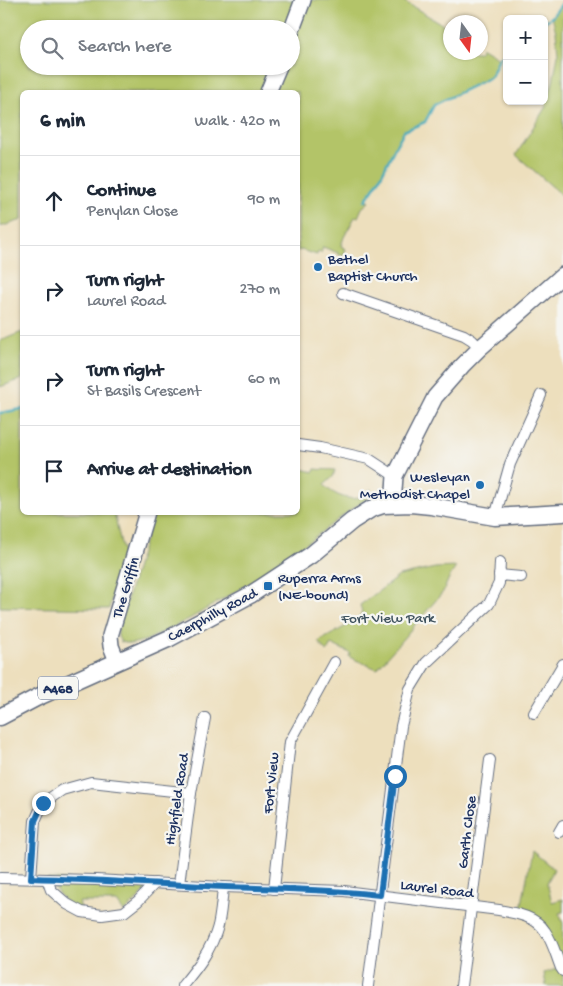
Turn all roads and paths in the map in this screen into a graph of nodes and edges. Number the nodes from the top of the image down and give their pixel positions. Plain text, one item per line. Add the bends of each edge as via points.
1 (303, 0) edge
2 (296, 20) edge
3 (275, 75) edge
4 (269, 90) edge
5 (563, 275) edge
6 (343, 293) dead end
7 (480, 348) junction
8 (541, 395) dead end
9 (300, 445) edge
10 (395, 476) junction
11 (393, 504) junction
12 (563, 513) edge
13 (146, 515) edge
14 (495, 517) junction
15 (500, 562) dead end
16 (499, 575) junction
17 (521, 577) dead end
18 (117, 661) junction
19 (334, 662) dead end
20 (563, 664) edge
21 (534, 713) dead end
22 (0, 717) edge
23 (205, 718) dead end
24 (490, 760) dead end
25 (191, 793) junction
26 (0, 878) edge
27 (31, 878) junction
28 (46, 878) junction
29 (155, 883) junction
30 (179, 884) junction
31 (223, 887) junction
32 (274, 889) junction
33 (380, 895) junction
34 (472, 907) junction
35 (563, 971) edge
36 (182, 986) edge
37 (368, 986) edge
38 (461, 986) edge

1 - 2 street
3 - 4 street
5 - 7 street
6 - 7 street via 464,335
7 - 10 street via 435,398
8 - 14 street via 510,464
9 - 10 street via 369,458
10 - 11 street
11 - 14 main road, Caerphilly Road / A468 via 432,506
11 - 18 main road, Caerphilly Road / A468 via 370,509 311,555 250,595 170,638
12 - 14 main road, Caerphilly Road / A468
13 - 18 street, The Griffin via 110,636
15 - 16 street
16 - 17 street
16 - 33 street via 499,583 489,604 426,663 410,689 401,726
18 - 22 main road, Caerphilly Road / A468
19 - 32 street, Fort View via 290,742
20 - 21 street
23 - 25 street, Highfield Road
24 - 34 street, Garth Close
25 - 27 street via 91,782 62,790 43,803 35,821
25 - 30 street, Highfield Road
26 - 27 street, Laurel Road
27 - 28 street, Laurel Road
28 - 29 street, Laurel Road
28 - 29 street via 51,890 67,904 82,912 102,915 124,912
29 - 30 street, Laurel Road
30 - 31 street, Laurel Road
31 - 32 street, Laurel Road
31 - 36 street via 213,940 200,964
32 - 33 street, Laurel Road
33 - 34 street, Laurel Road
33 - 37 street
34 - 35 street, Laurel Road via 520,914 538,923 545,930
34 - 38 street, Garth Close

